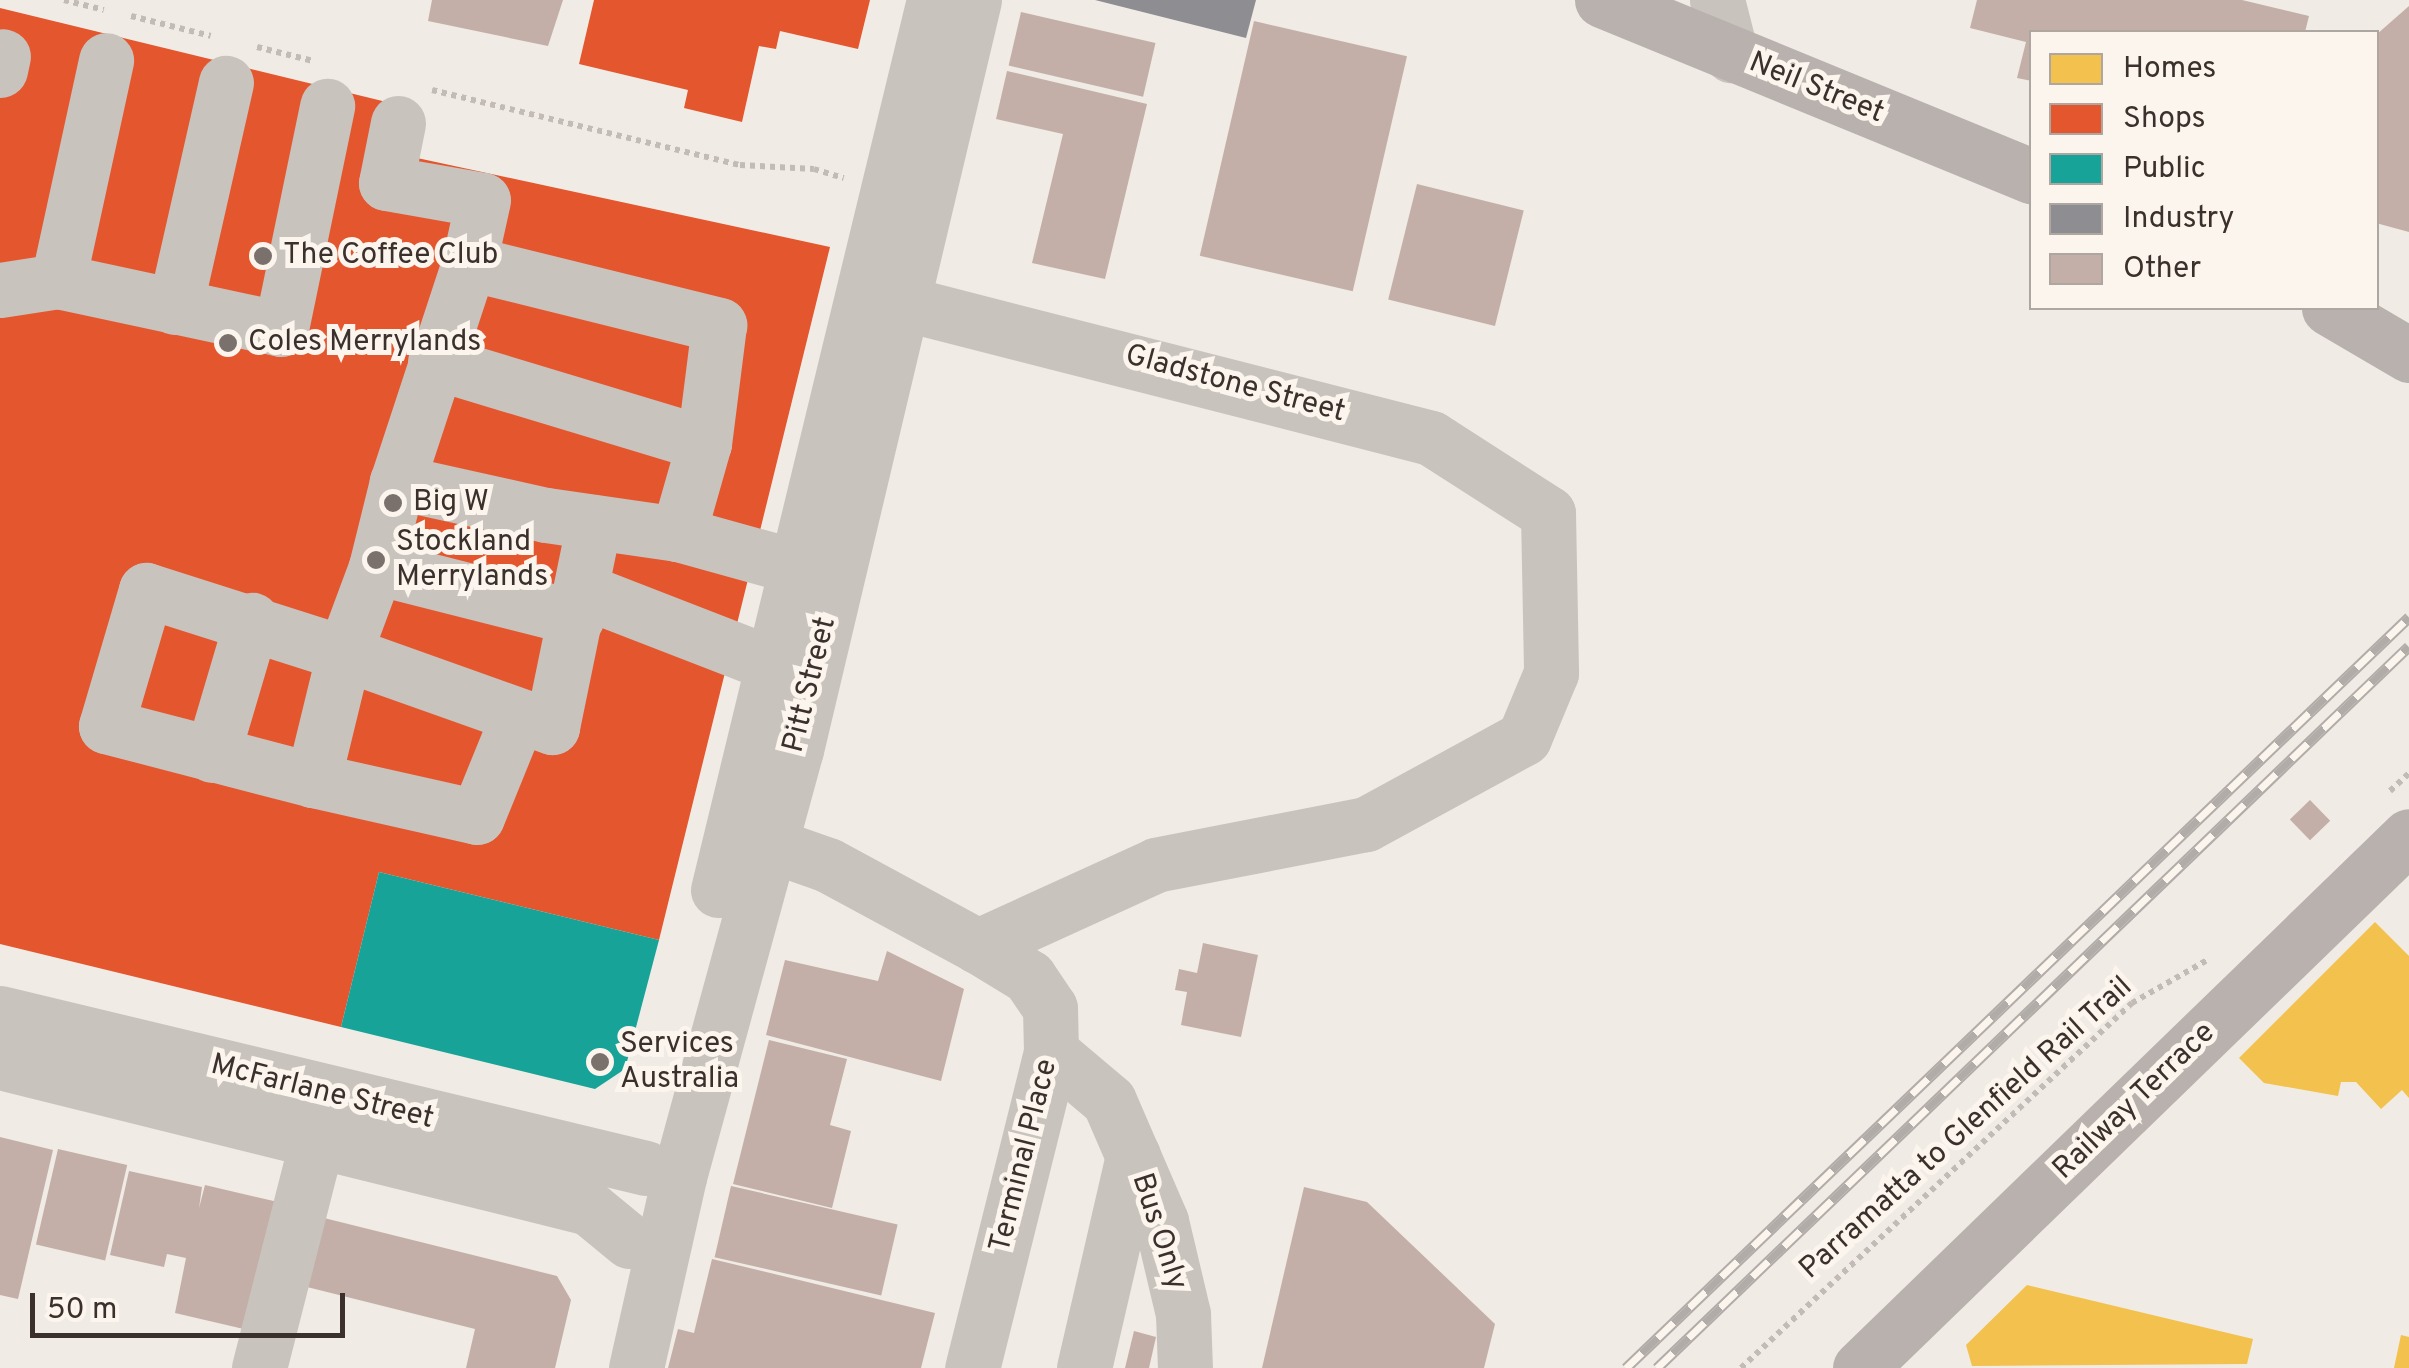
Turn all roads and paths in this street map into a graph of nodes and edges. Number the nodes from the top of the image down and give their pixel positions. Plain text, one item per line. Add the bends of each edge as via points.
1 (64, 0) edge
2 (934, 0) edge
3 (974, 0) edge
4 (1602, 0) edge
5 (1717, 0) edge
6 (228, 54) junction
7 (1730, 55) junction
8 (106, 60) dead end
9 (331, 86) joint
10 (405, 104) joint
11 (2029, 175) edge
12 (860, 183) dead end
13 (469, 263) junction
14 (58, 281) junction
15 (0, 290) edge
16 (903, 303) junction
17 (175, 307) junction
18 (2332, 310) edge
19 (2409, 355) edge
20 (435, 362) junction
21 (704, 443) junction
22 (397, 482) junction
23 (594, 522) junction
24 (678, 534) junction
25 (797, 567) junction
26 (376, 568) junction
27 (579, 604) junction
28 (252, 620) junction
29 (344, 652) junction
30 (774, 665) junction
31 (518, 716) junction
32 (212, 755) junction
33 (2409, 773) edge
34 (314, 780) junction
35 (2393, 819) edge
36 (753, 837) junction
37 (978, 946) junction
38 (2224, 950) dead end
39 (0, 1012) edge
40 (1051, 1052) junction
41 (0, 1062) edge
42 (324, 1116) junction
43 (1133, 1156) junction
44 (646, 1168) junction
45 (629, 1241) junction
46 (259, 1368) edge
47 (599, 1368) edge
48 (636, 1368) edge
49 (972, 1368) edge
50 (1084, 1368) edge
51 (1185, 1368) edge
52 (1740, 1368) edge
53 (1860, 1368) edge

1 - 6 path
2 - 25 street, Pitt Street
3 - 16 street, Pitt Street
4 - 7 main road, Neil Street
5 - 7 street
6 - 9 path
6 - 17 street
7 - 11 main road, Neil Street
8 - 14 street
9 - 17 street via 282,329
10 - 12 path via 740,165 814,169
10 - 13 street via 386,183 484,200
13 - 20 street
13 - 21 street via 719,325
14 - 15 street
14 - 17 street
16 - 36 street, Pitt Street
16 - 37 street, Gladstone Street via 1431,438 1548,513 1551,673 1524,738 1366,824 1156,865
18 - 19 main road
20 - 21 street
20 - 22 street
21 - 24 street
22 - 23 street
22 - 26 street
23 - 24 street
23 - 27 street
24 - 25 street
25 - 30 street, Pitt Street
26 - 27 street
26 - 29 street
27 - 30 street
27 - 31 street via 552,727
28 - 29 street
28 - 32 street
28 - 32 street via 146,590 106,726
29 - 31 street
29 - 34 street
30 - 36 street, Pitt Street
31 - 34 street via 477,817
32 - 34 street
33 - 35 path
35 - 53 main road, Railway Terrace
36 - 37 street, Terminal Place via 828,865
36 - 44 street, Pitt Street
36 - 48 street, Pitt Street
37 - 40 street, Terminal Place via 1041,991 1050,1008
38 - 52 path, Parramatta to Glenfield Rail Trail via 2132,1003
39 - 42 street, McFarlane Street
40 - 43 street, Bus Only via 1109,1100
40 - 49 street, Terminal Place
41 - 42 street, McFarlane Street
42 - 44 street, McFarlane Street
42 - 45 street, McFarlane Street via 589,1208
42 - 46 street
43 - 50 street, Bus Only
43 - 51 street, Bus Only via 1174,1267
44 - 45 street, Pitt Street
45 - 47 street, Pitt Street

